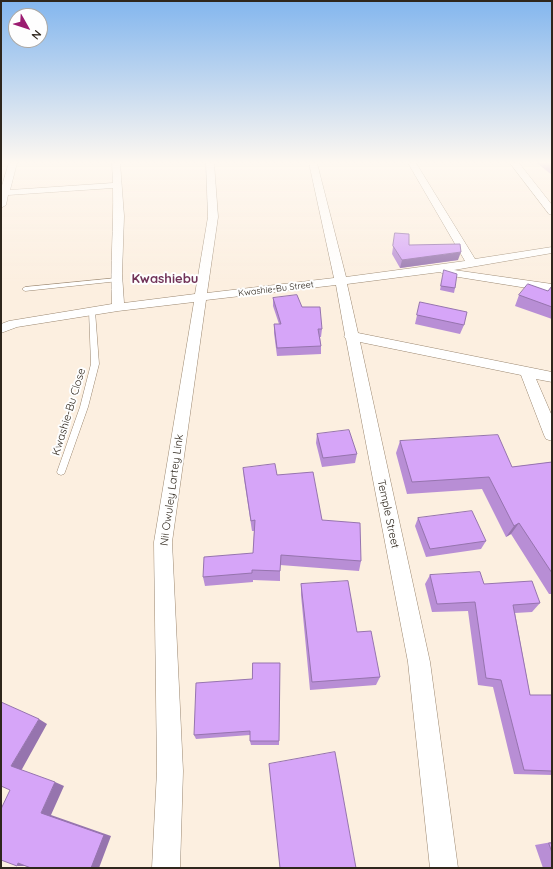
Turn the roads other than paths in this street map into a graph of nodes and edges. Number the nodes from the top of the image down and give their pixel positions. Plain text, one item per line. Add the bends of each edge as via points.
1 (119, 204) edge
2 (213, 204) edge
3 (323, 204) edge
4 (435, 204) edge
5 (545, 204) edge
6 (552, 212) edge
7 (552, 250) edge
8 (472, 263) junction
9 (433, 270) junction
10 (117, 280) junction
11 (341, 281) junction
12 (552, 288) edge
13 (25, 289) dead end
14 (201, 298) junction
15 (118, 307) junction
16 (92, 311) junction
17 (1, 329) edge
18 (351, 336) junction
19 (526, 371) junction
20 (552, 377) edge
21 (552, 435) edge
22 (61, 472) dead end
23 (166, 868) edge
24 (444, 868) edge

1 - 10 street
2 - 14 street, Nii Owuley Lartey Link via 214,217
3 - 11 street, Temple Street
4 - 8 street
5 - 6 street
7 - 8 street, Kwashie-Bu Street
8 - 9 street, Kwashie-Bu Street
9 - 11 street, Kwashie-Bu Street
9 - 12 street
10 - 13 lane
10 - 15 street
11 - 14 street, Kwashie-Bu Street
11 - 18 street, Temple Street
14 - 15 street, Kwashie-Bu Street
14 - 23 street, Nii Owuley Lartey Link via 163,542 170,771
15 - 16 street, Kwashie-Bu Street
16 - 17 street, Kwashie-Bu Street via 14,324
16 - 22 lane, Kwashie-Bu Close via 95,364 84,407
18 - 19 street
18 - 24 street, Temple Street via 419,662
19 - 20 street
19 - 21 street

